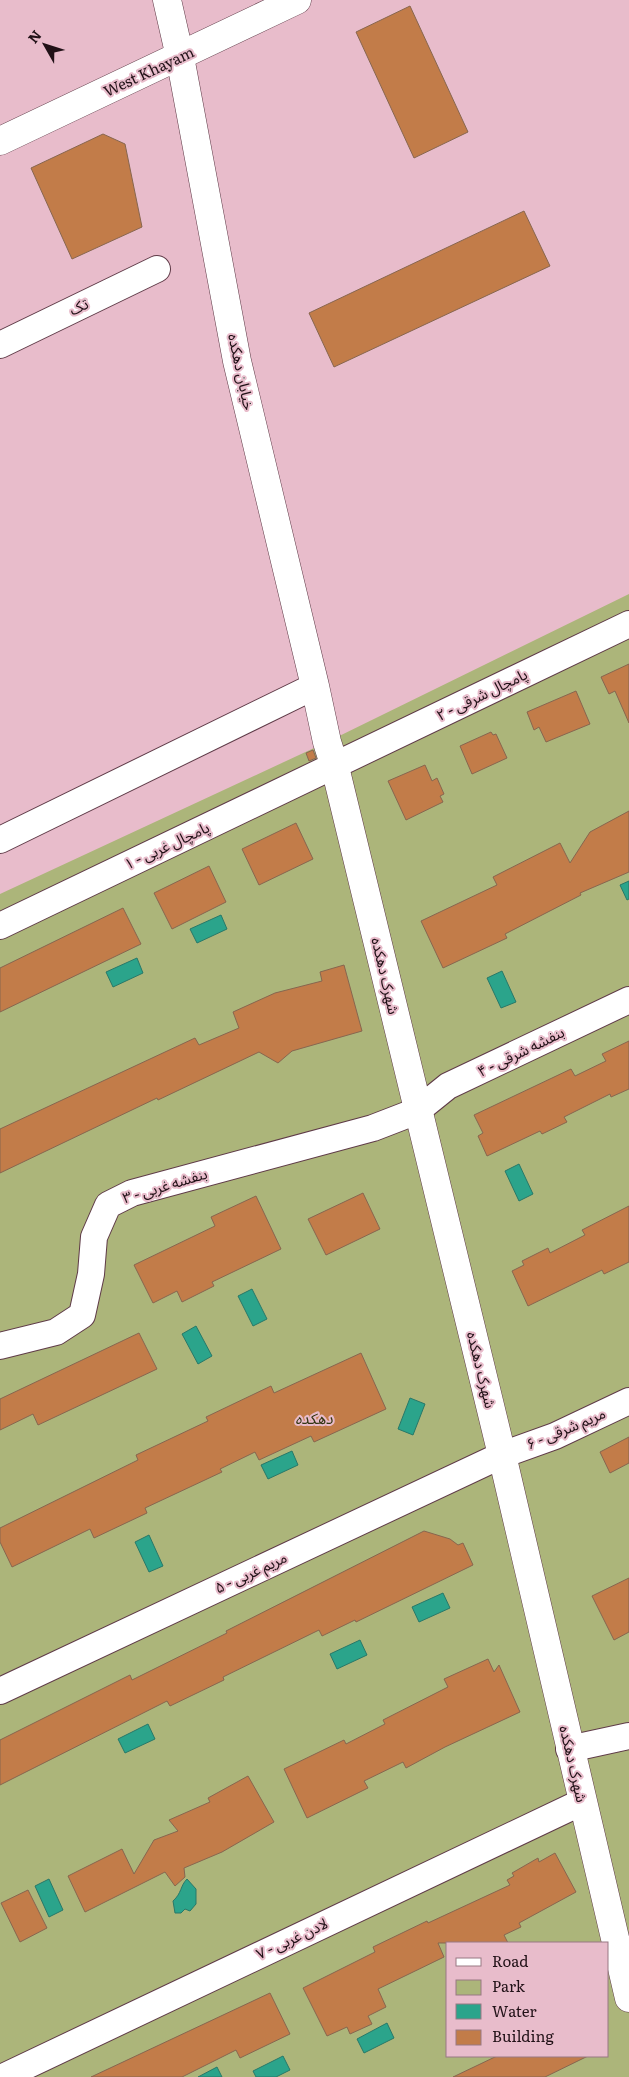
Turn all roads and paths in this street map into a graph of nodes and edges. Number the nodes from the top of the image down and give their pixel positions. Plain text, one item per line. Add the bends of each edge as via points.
1 (167, 0) edge
2 (297, 0) edge
3 (180, 57) junction
4 (0, 141) edge
5 (157, 269) dead end
6 (0, 346) edge
7 (629, 624) edge
8 (315, 686) junction
9 (331, 755) junction
10 (0, 840) edge
11 (0, 926) edge
12 (629, 1000) edge
13 (417, 1111) junction
14 (0, 1346) edge
15 (629, 1401) edge
16 (502, 1455) junction
17 (0, 1691) edge
18 (629, 1736) edge
19 (570, 1749) junction
20 (582, 1802) junction
21 (629, 1998) edge
22 (3, 2077) edge

1 - 3 street, خیابان دهکده
2 - 3 street, West Khayam
3 - 4 street, West Khayam
3 - 8 street, خیابان دهکده via 238,361
5 - 6 street, تک
7 - 9 street, پامچال شرقی - ۲
8 - 9 street, خیابان دهکده
8 - 10 street
9 - 11 street, پامچال غربی - ۱
9 - 13 street, شهرک دهکده
12 - 13 street, بنفشه شرقی - ۴ via 448,1086
13 - 14 street, بنفشه غربی - ۳ via 373,1128 132,1192 108,1205 94,1237 91,1274 82,1315 56,1332
13 - 16 street, شهرک دهکده
15 - 16 street, مریم شرقی - ۶ via 555,1436
16 - 17 street, مریم غربی - ۵
16 - 19 street, شهرک دهکده
18 - 19 street
19 - 20 street, شهرک دهکده
20 - 21 street, شهرک دهکده
20 - 22 street, لادن غربی - ۷

